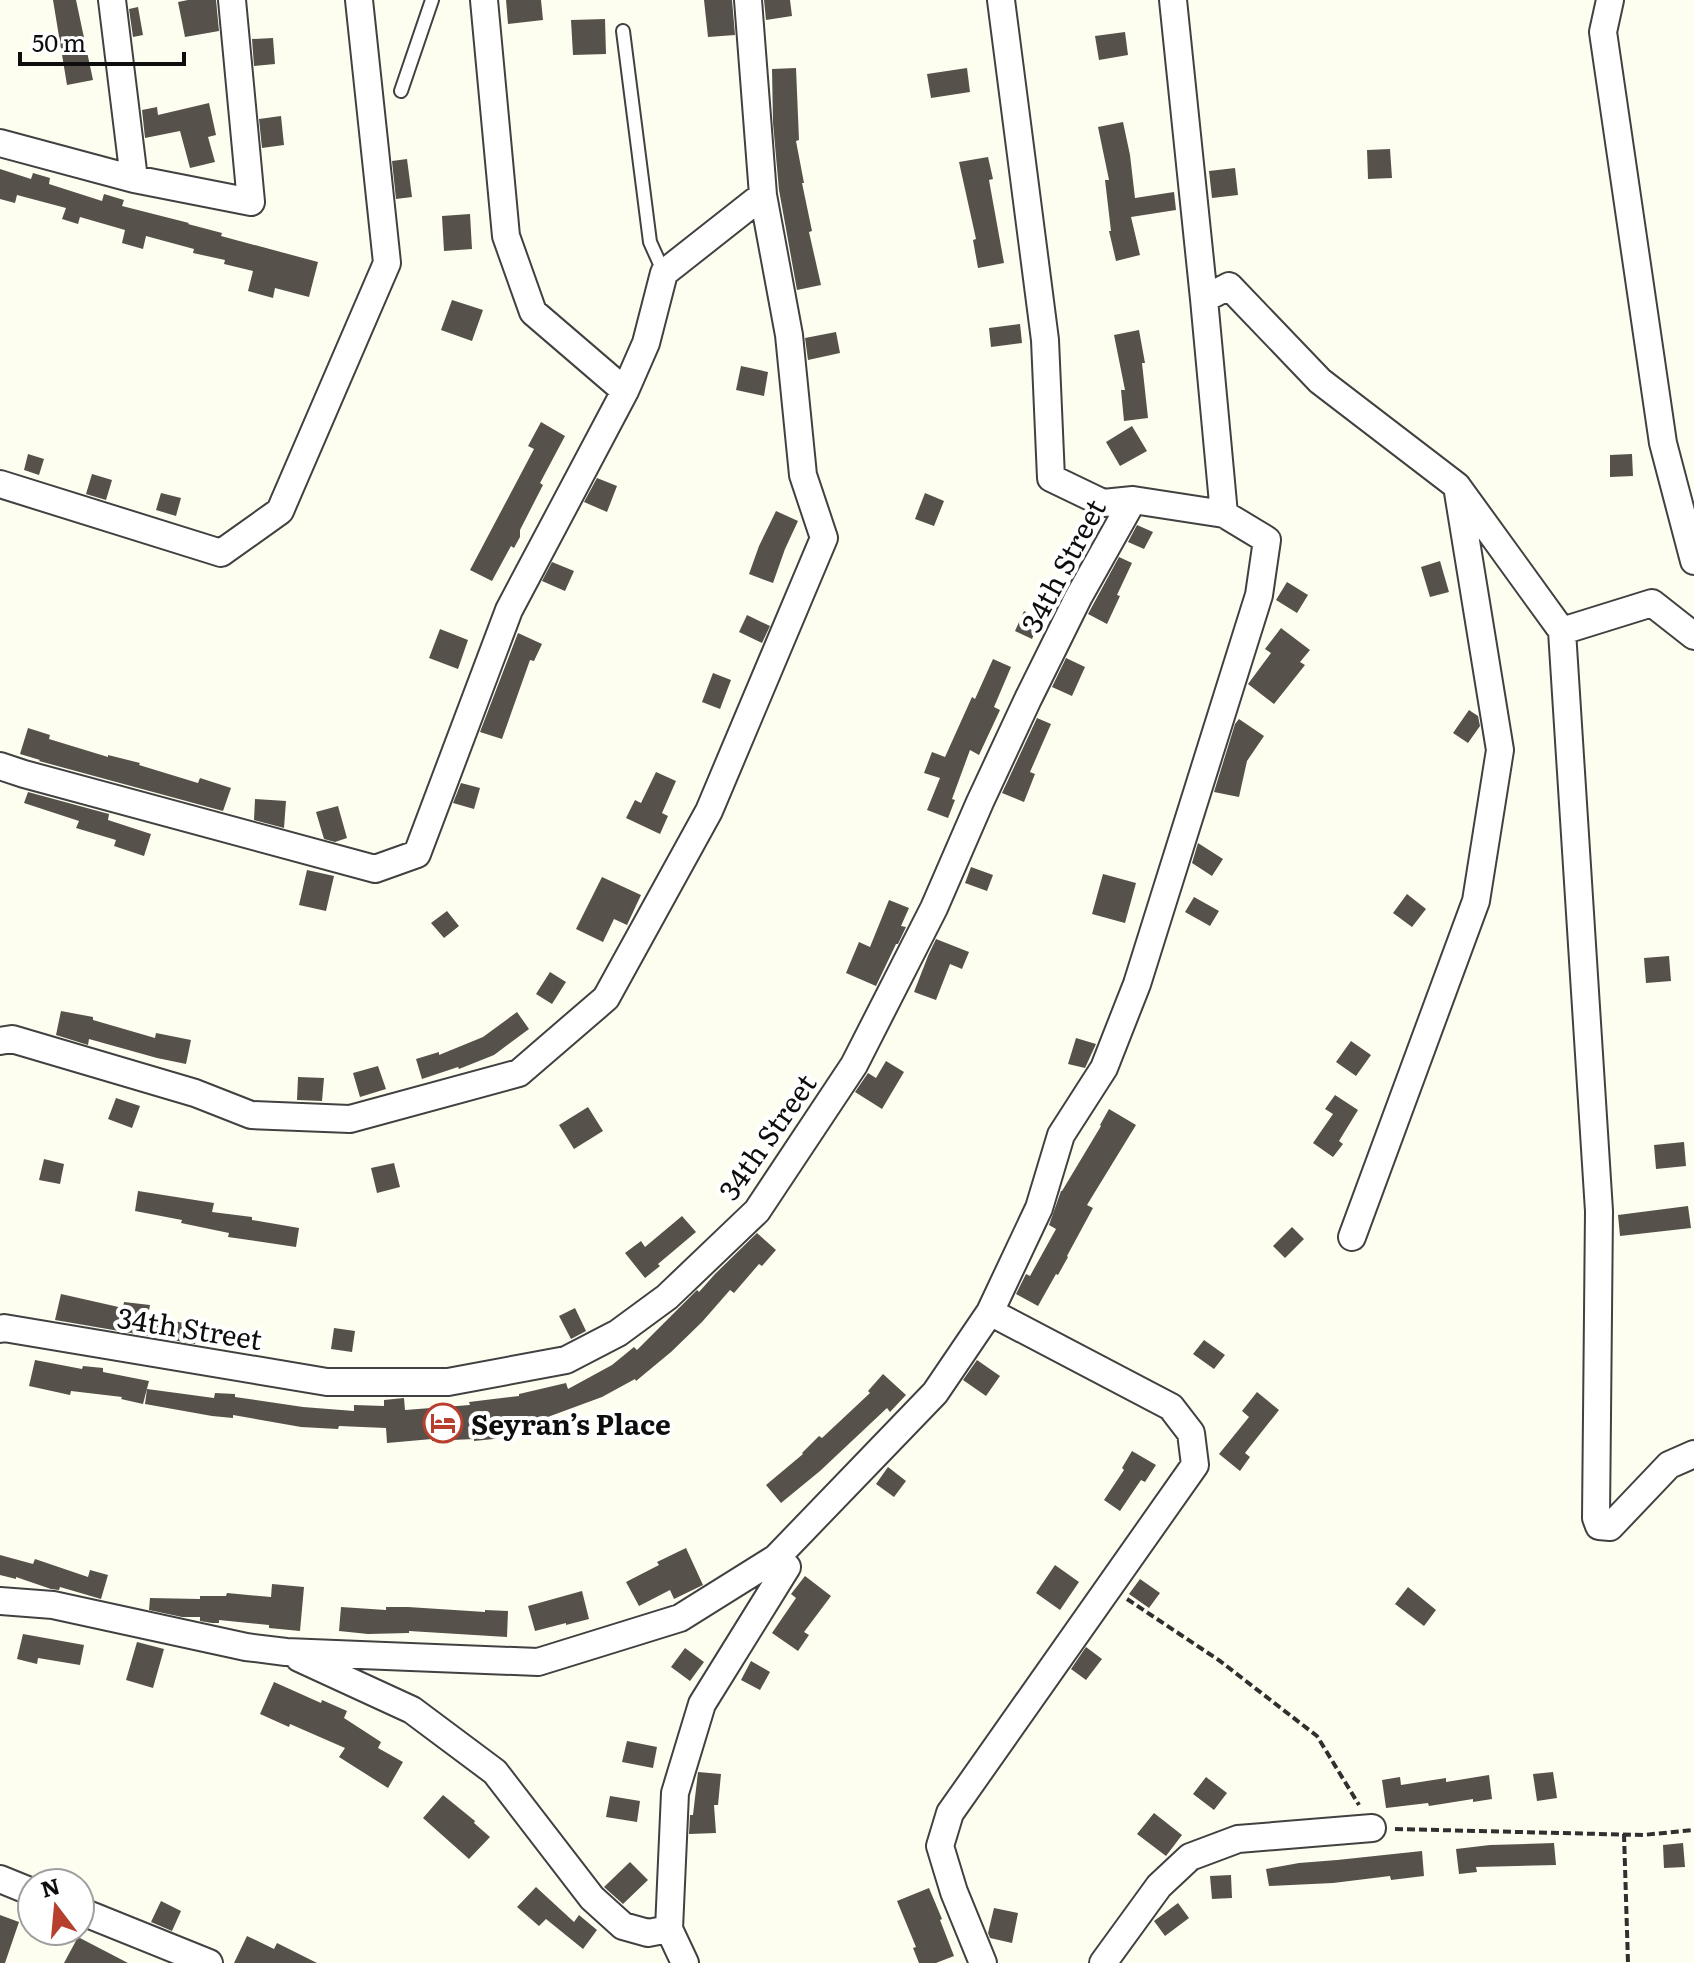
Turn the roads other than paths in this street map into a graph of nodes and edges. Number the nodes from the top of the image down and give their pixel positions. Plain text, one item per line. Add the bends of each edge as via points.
1 (112, 0) edge
2 (232, 0) edge
3 (359, 0) edge
4 (432, 0) edge
5 (484, 0) edge
6 (748, 0) edge
7 (1001, 0) edge
8 (1173, 0) edge
9 (1610, 0) edge
10 (623, 31) dead end
11 (401, 91) dead end
12 (0, 143) edge
13 (134, 179) junction
14 (763, 195) junction
15 (664, 273) junction
16 (1204, 299) junction
17 (625, 391) junction
18 (0, 484) edge
19 (1457, 486) junction
20 (1133, 500) junction
21 (1224, 514) junction
22 (1694, 561) edge
23 (1562, 631) junction
24 (1694, 636) edge
25 (0, 766) edge
26 (0, 1041) edge
27 (1352, 1237) dead end
28 (990, 1312) junction
29 (0, 1329) edge
30 (1694, 1454) edge
31 (787, 1567) dead end
32 (0, 1601) edge
33 (286, 1652) junction
34 (1372, 1828) road end
35 (96, 1917) edge
36 (669, 1929) junction
37 (209, 1963) edge
38 (685, 1963) edge
39 (983, 1963) edge
40 (1103, 1963) edge

1 - 13 street
2 - 13 street via 251,202
3 - 18 street via 387,263 280,511 221,553
4 - 11 lane
5 - 17 street via 506,236 533,312
6 - 14 street
7 - 20 street via 1045,340 1051,478 1103,503
8 - 16 street
9 - 22 street via 1603,32 1663,443
10 - 15 lane via 650,242
12 - 13 street
14 - 15 street
14 - 26 street via 789,335 803,475 824,538 709,811 606,998 519,1073 350,1119 251,1115 180,1088 12,1039
15 - 17 street via 646,343
16 - 19 street via 1229,286 1320,381
16 - 21 street
17 - 25 street via 509,610 417,854 375,869
19 - 23 street
19 - 27 street via 1500,750 1476,901
20 - 21 street
20 - 29 street, 34th Street via 1034,686 934,908 854,1065 757,1211 667,1297 618,1333 566,1360 448,1382 327,1382
21 - 28 street via 1267,540 1259,595 1137,984 1104,1068 1061,1135 1039,1208
23 - 24 street via 1652,603
23 - 30 street via 1599,1211 1599,1526 1610,1527 1669,1465
28 - 33 street via 935,1393 776,1558 680,1618 538,1662
28 - 39 street via 1171,1407 1191,1433 1195,1465 950,1813 940,1846
31 - 36 street via 702,1704 675,1793
32 - 33 street via 53,1605
33 - 36 street via 412,1710 495,1772 592,1898 623,1926 648,1933
34 - 40 street via 1238,1839 1190,1857 1159,1886
35 - 37 street
36 - 38 street

